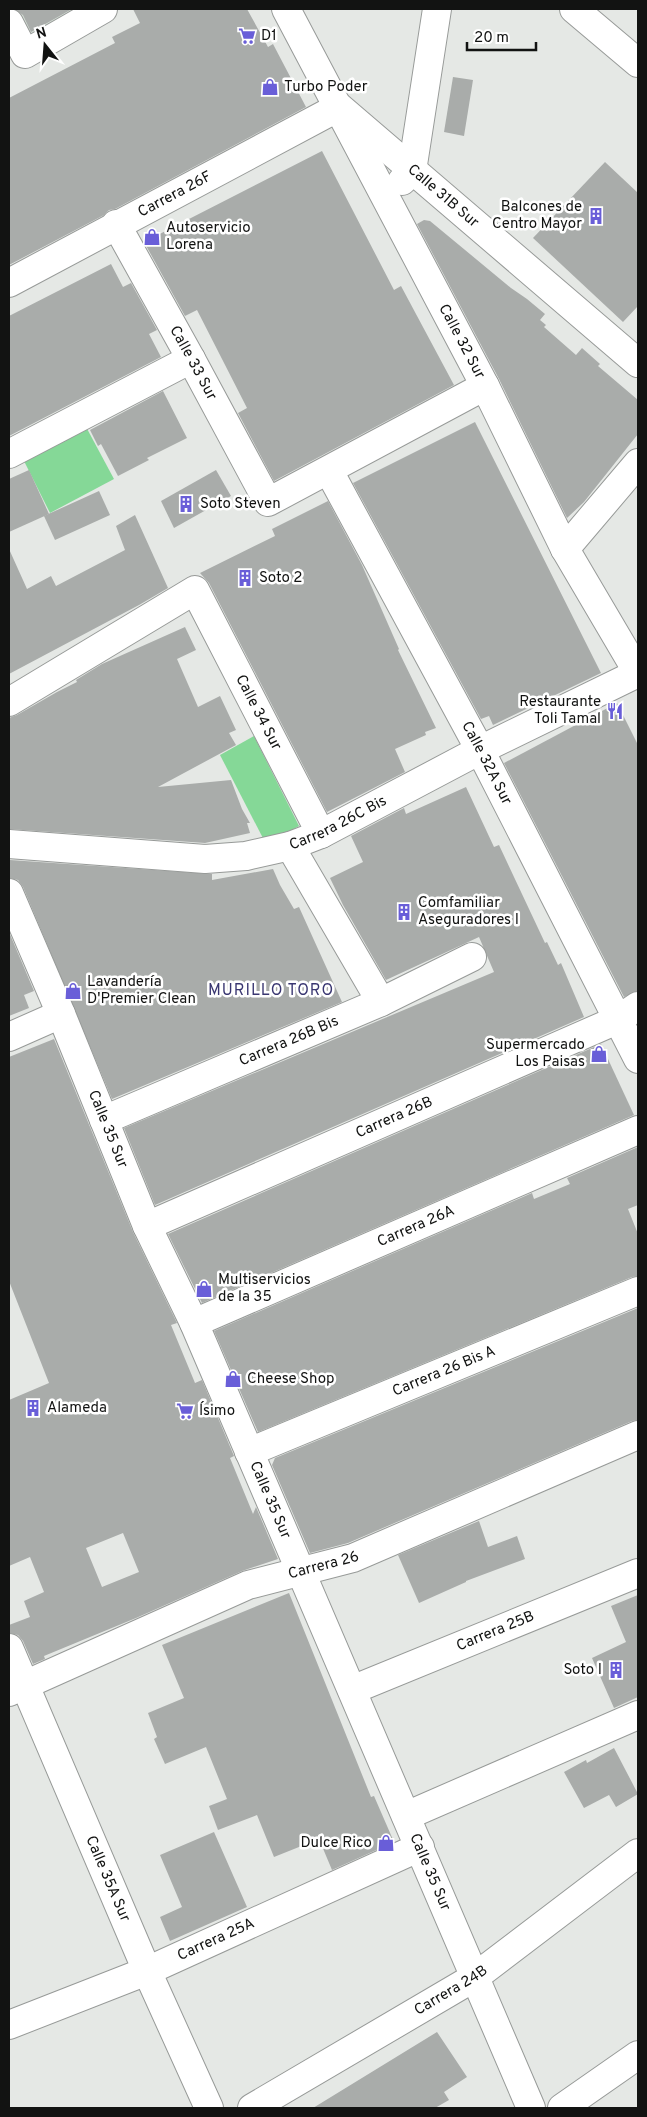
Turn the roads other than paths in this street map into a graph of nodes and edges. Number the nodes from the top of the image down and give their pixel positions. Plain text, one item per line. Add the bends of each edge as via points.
1 (103, 9) edge
2 (286, 9) edge
3 (437, 9) edge
4 (574, 9) edge
5 (9, 23) edge
6 (638, 63) edge
7 (339, 107) junction
8 (412, 171) junction
9 (385, 199) junction
10 (116, 224) junction
11 (9, 283) edge
12 (191, 359) junction
13 (638, 363) edge
14 (486, 386) junction
15 (9, 454) edge
16 (638, 463) edge
17 (329, 471) junction
18 (565, 549) junction
19 (638, 673) edge
20 (9, 702) edge
21 (480, 750) junction
22 (321, 834) junction
23 (9, 844) edge
24 (290, 846) junction
25 (9, 893) edge
26 (472, 957) dead end
27 (381, 1002) junction
28 (628, 1013) edge
29 (61, 1014) junction
30 (9, 1037) edge
31 (638, 1059) edge
32 (104, 1120) junction
33 (638, 1130) edge
34 (148, 1226) junction
35 (638, 1291) edge
36 (194, 1323) junction
37 (638, 1435) edge
38 (249, 1452) junction
39 (301, 1572) junction
40 (638, 1573) edge
41 (9, 1648) edge
42 (17, 1689) edge
43 (352, 1690) junction
44 (638, 1715) edge
45 (406, 1816) junction
46 (420, 1847) junction
47 (638, 1853) edge
48 (147, 1970) junction
49 (475, 1977) junction
50 (9, 2025) edge
51 (638, 2055) edge
52 (210, 2108) edge
53 (252, 2108) edge
54 (531, 2108) edge
55 (562, 2108) edge

1 - 5 street via 25,54
2 - 7 street, Calle 32 Sur
3 - 8 street
4 - 6 street
7 - 8 street, Calle 31B Sur
7 - 9 street, Calle 32 Sur
7 - 10 street, Carrera 26F
8 - 9 street
8 - 13 street, Calle 31B Sur
9 - 14 street, Calle 32 Sur
10 - 11 street, Carrera 26F
10 - 12 street, Calle 33 Sur
12 - 15 street
12 - 17 street, Calle 33 Sur via 268,502
14 - 17 street
14 - 18 street, Calle 32 Sur
16 - 18 street
17 - 21 street, Calle 32A Sur
18 - 19 street, Calle 32 Sur
19 - 21 street, Carrera 26C Bis
20 - 22 street, Calle 34 Sur via 195,590
21 - 22 street, Carrera 26C Bis
21 - 28 street, Calle 32A Sur
22 - 24 street, Carrera 26C Bis
23 - 24 street, Carrera 26C Bis via 204,859 246,856
24 - 27 street
25 - 29 street, Calle 35 Sur
26 - 27 street, Carrera 26B Bis
27 - 32 street, Carrera 26B Bis
28 - 31 street, Calle 32A Sur
28 - 34 street, Carrera 26B
29 - 30 street
29 - 32 street, Calle 35 Sur
32 - 34 street, Calle 35 Sur
33 - 36 street, Carrera 26A
34 - 36 street, Calle 35 Sur
35 - 38 street, Carrera 26 Bis A
36 - 38 street, Calle 35 Sur
37 - 39 street, Carrera 26 via 353,1558
38 - 39 street, Calle 35 Sur
39 - 42 street, Carrera 26 via 248,1585
39 - 43 street, Calle 35 Sur
40 - 43 street, Carrera 25B
41 - 42 street, Calle 35A Sur
42 - 48 street, Calle 35A Sur
43 - 45 street, Calle 35 Sur
44 - 45 street
45 - 46 street, Calle 35 Sur
46 - 48 street, Carrera 25A
46 - 49 street, Calle 35 Sur
47 - 49 street, Carrera 24B
48 - 50 street, Carrera 25A
48 - 52 street, Calle 35A Sur
49 - 53 street, Carrera 24B
49 - 54 street, Calle 35 Sur
51 - 55 street

